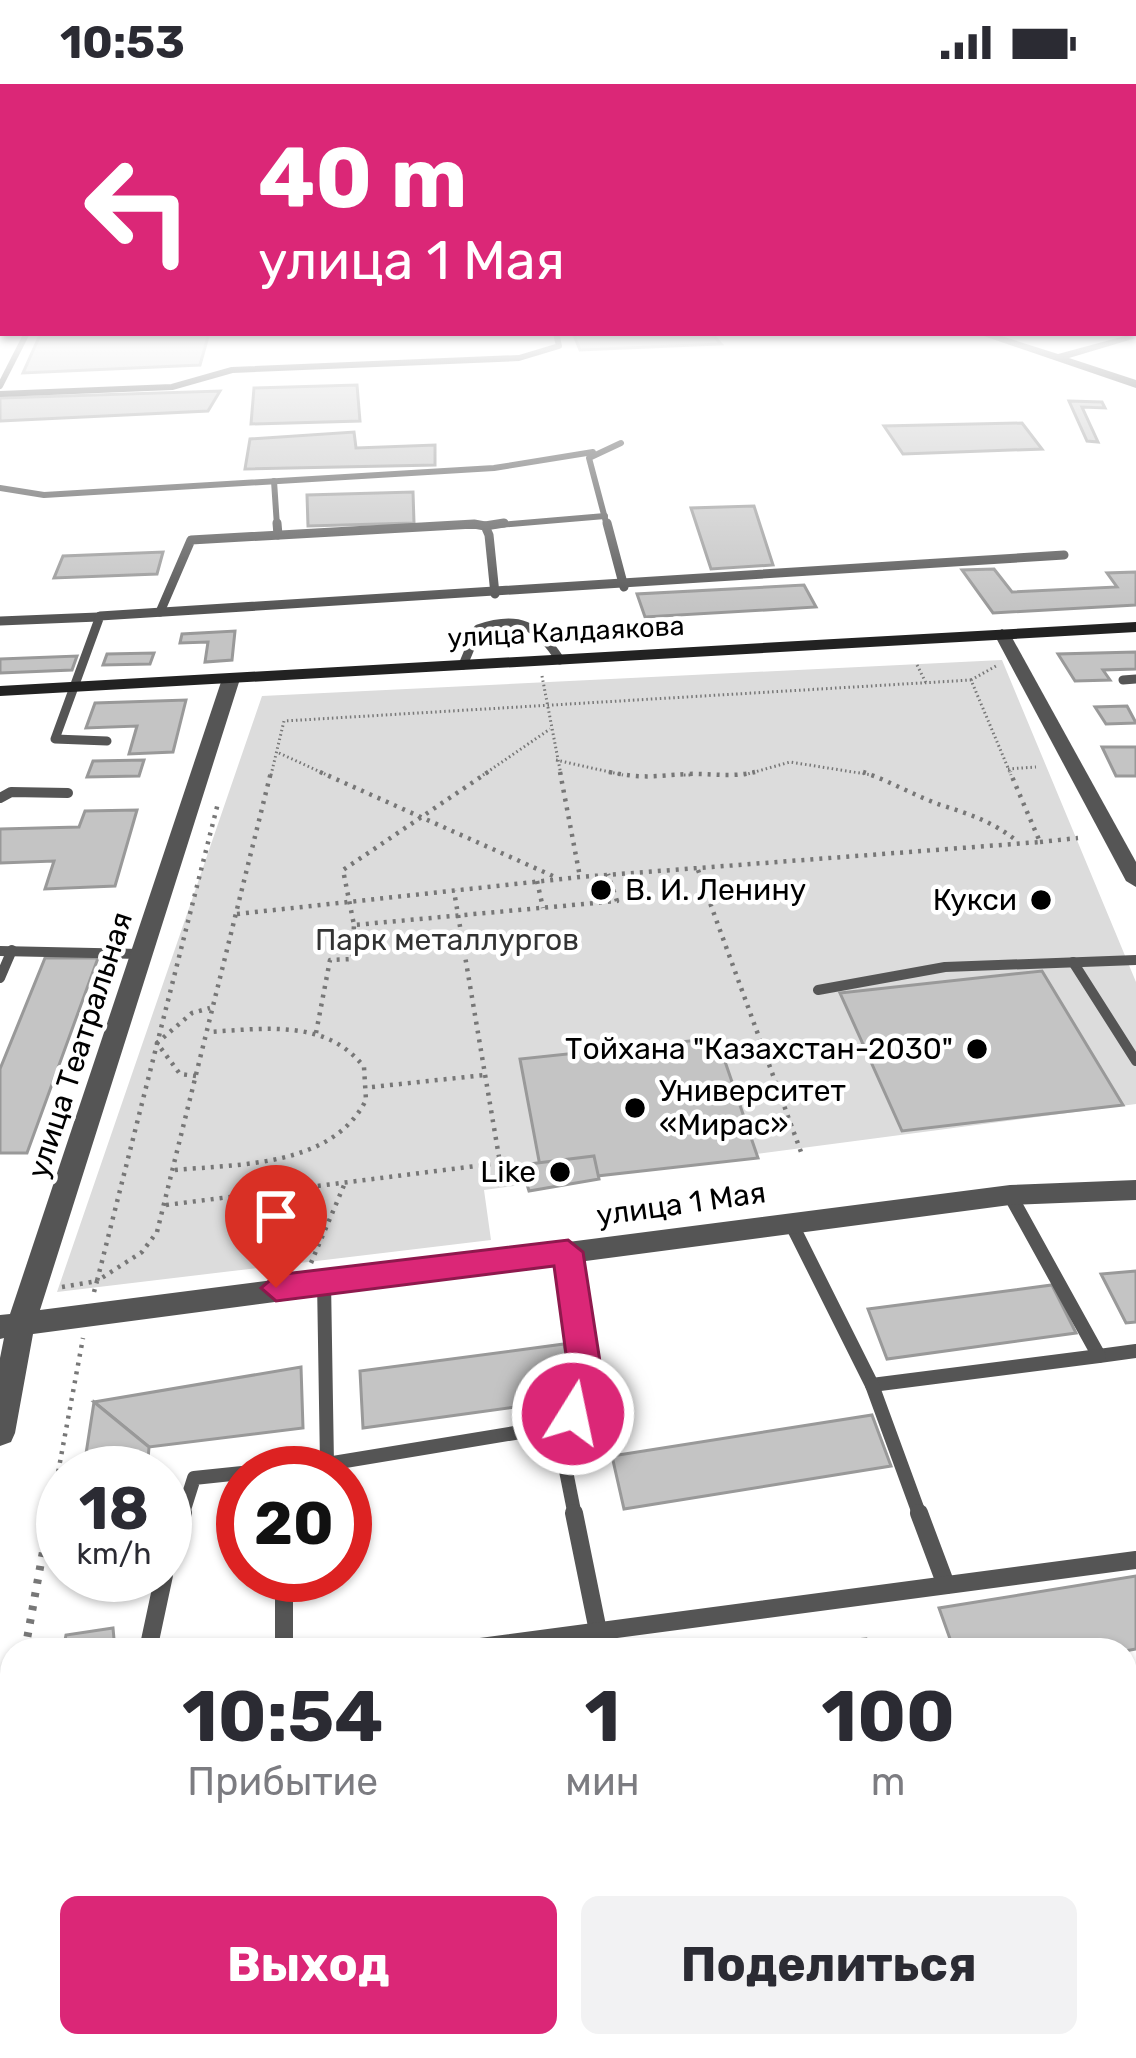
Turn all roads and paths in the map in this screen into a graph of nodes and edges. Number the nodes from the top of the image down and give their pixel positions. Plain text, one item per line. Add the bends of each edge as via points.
1 (621, 443) dead end
2 (593, 452) junction
3 (274, 481) junction
4 (0, 488) edge
5 (605, 516) junction
6 (485, 526) junction
7 (278, 535) junction
8 (1064, 555) dead end
9 (624, 587) junction
10 (495, 594) junction
11 (160, 612) junction
12 (98, 617) junction
13 (0, 621) edge
14 (1136, 627) edge
15 (1006, 641) junction
16 (560, 660) junction
17 (463, 665) junction
18 (917, 665) dead end
19 (541, 674) dead end
20 (231, 679) junction
21 (970, 680) junction
22 (1124, 680) dead end
23 (1136, 680) edge
24 (926, 683) junction
25 (76, 687) junction
26 (0, 691) edge
27 (546, 706) junction
28 (550, 729) junction
29 (107, 741) dead end
30 (277, 752) junction
31 (556, 760) junction
32 (1036, 767) dead end
33 (1008, 769) junction
34 (68, 793) dead end
35 (0, 798) edge
36 (218, 801) dead end
37 (422, 816) junction
38 (1078, 838) dead end
39 (1040, 842) junction
40 (1019, 844) junction
41 (697, 868) junction
42 (608, 874) junction
43 (580, 877) junction
44 (558, 879) junction
45 (537, 881) junction
46 (1136, 881) edge
47 (454, 890) junction
48 (350, 902) junction
49 (543, 908) junction
50 (237, 914) junction
51 (458, 915) junction
52 (354, 925) junction
53 (6, 951) edge
54 (141, 954) junction
55 (1136, 960) edge
56 (1073, 962) junction
57 (0, 978) edge
58 (818, 990) dead end
59 (213, 1007) junction
60 (208, 1032) junction
61 (316, 1033) junction
62 (157, 1043) junction
63 (1136, 1061) edge
64 (485, 1075) junction
65 (196, 1076) junction
66 (372, 1087) junction
67 (801, 1151) dead end
68 (500, 1163) junction
69 (175, 1170) junction
70 (345, 1183) junction
71 (503, 1189) dead end
72 (1136, 1190) edge
73 (1010, 1196) junction
74 (166, 1205) junction
75 (791, 1222) junction
76 (568, 1252) junction
77 (317, 1272) junction
78 (97, 1281) junction
79 (32, 1292) junction
80 (87, 1315) junction
81 (7, 1328) edge
82 (1136, 1351) edge
83 (1100, 1356) junction
84 (872, 1385) junction
85 (557, 1426) junction
86 (0, 1433) edge
87 (326, 1446) edge
88 (372, 1457) edge
89 (1136, 1560) edge
90 (946, 1585) junction
91 (158, 1602) edge
92 (284, 1602) edge
93 (598, 1631) junction
94 (27, 1638) edge
95 (150, 1638) edge
96 (284, 1638) edge
97 (546, 1638) edge

1 - 2 lane
2 - 3 lane via 494,468
2 - 5 lane
3 - 4 lane via 44,495
3 - 7 lane
5 - 6 lane
5 - 9 lane
6 - 7 lane
6 - 10 lane
7 - 11 lane via 189,542
8 - 9 lane
9 - 10 lane
10 - 11 lane
11 - 12 lane
12 - 13 lane
12 - 25 lane
14 - 15 street, улица Калдаякова
15 - 16 street, улица Калдаякова
15 - 21 path via 997,649 1002,660
15 - 46 street
16 - 17 street, улица Калдаякова
16 - 17 lane via 542,630 526,622 478,629
17 - 20 street, улица Калдаякова
18 - 24 path
19 - 27 path
20 - 25 street, улица Калдаякова
20 - 54 street, улица Театральная
21 - 24 path
21 - 33 path
22 - 23 lane
24 - 27 path
25 - 26 street, улица Калдаякова
25 - 29 lane via 55,739
27 - 28 path
27 - 30 path via 284,722
28 - 31 path
28 - 37 path
30 - 37 path
30 - 50 path
31 - 40 path via 653,782 686,774 731,778 790,762 850,767 983,815
31 - 43 path
32 - 33 path
33 - 39 path
34 - 35 lane
36 - 62 path
37 - 44 path
37 - 48 path via 343,870
38 - 39 path
39 - 40 path
40 - 41 path
41 - 42 path
41 - 67 path
42 - 43 path
42 - 49 path via 617,902
43 - 44 path
44 - 45 path
45 - 47 path
45 - 49 path
47 - 48 path
47 - 51 path
48 - 50 path
48 - 52 path
49 - 51 path
50 - 59 path
51 - 52 path
51 - 64 path
52 - 61 path via 352,959 330,960
53 - 54 lane
53 - 57 lane
54 - 79 street, улица Театральная
55 - 56 lane
56 - 58 lane via 945,968
56 - 63 lane
59 - 60 path
59 - 62 path via 192,1013
60 - 61 path
60 - 65 path
61 - 66 path via 353,1054
62 - 65 path via 180,1074
62 - 78 path
64 - 66 path
64 - 68 path
65 - 69 path
66 - 69 path via 367,1104 326,1142 293,1155
68 - 70 path
68 - 71 path
69 - 74 path
70 - 74 path
70 - 77 path via 341,1208 315,1244
72 - 73 street, улица 1 Мая
73 - 75 street, улица 1 Мая
73 - 83 lane
74 - 78 path via 142,1252
75 - 76 street, улица 1 Мая
75 - 84 lane
76 - 77 street, улица 1 Мая
76 - 85 lane via 588,1394
77 - 80 street, улица 1 Мая
77 - 87 lane
78 - 79 path
78 - 80 path
79 - 81 street, улица Театральная
80 - 81 street, улица 1 Мая
80 - 94 path
81 - 86 street, улица Театральная
82 - 83 lane
83 - 84 lane
84 - 90 lane
85 - 88 lane
85 - 93 lane
89 - 90 lane
90 - 93 lane
91 - 95 lane
92 - 96 lane
93 - 97 lane

